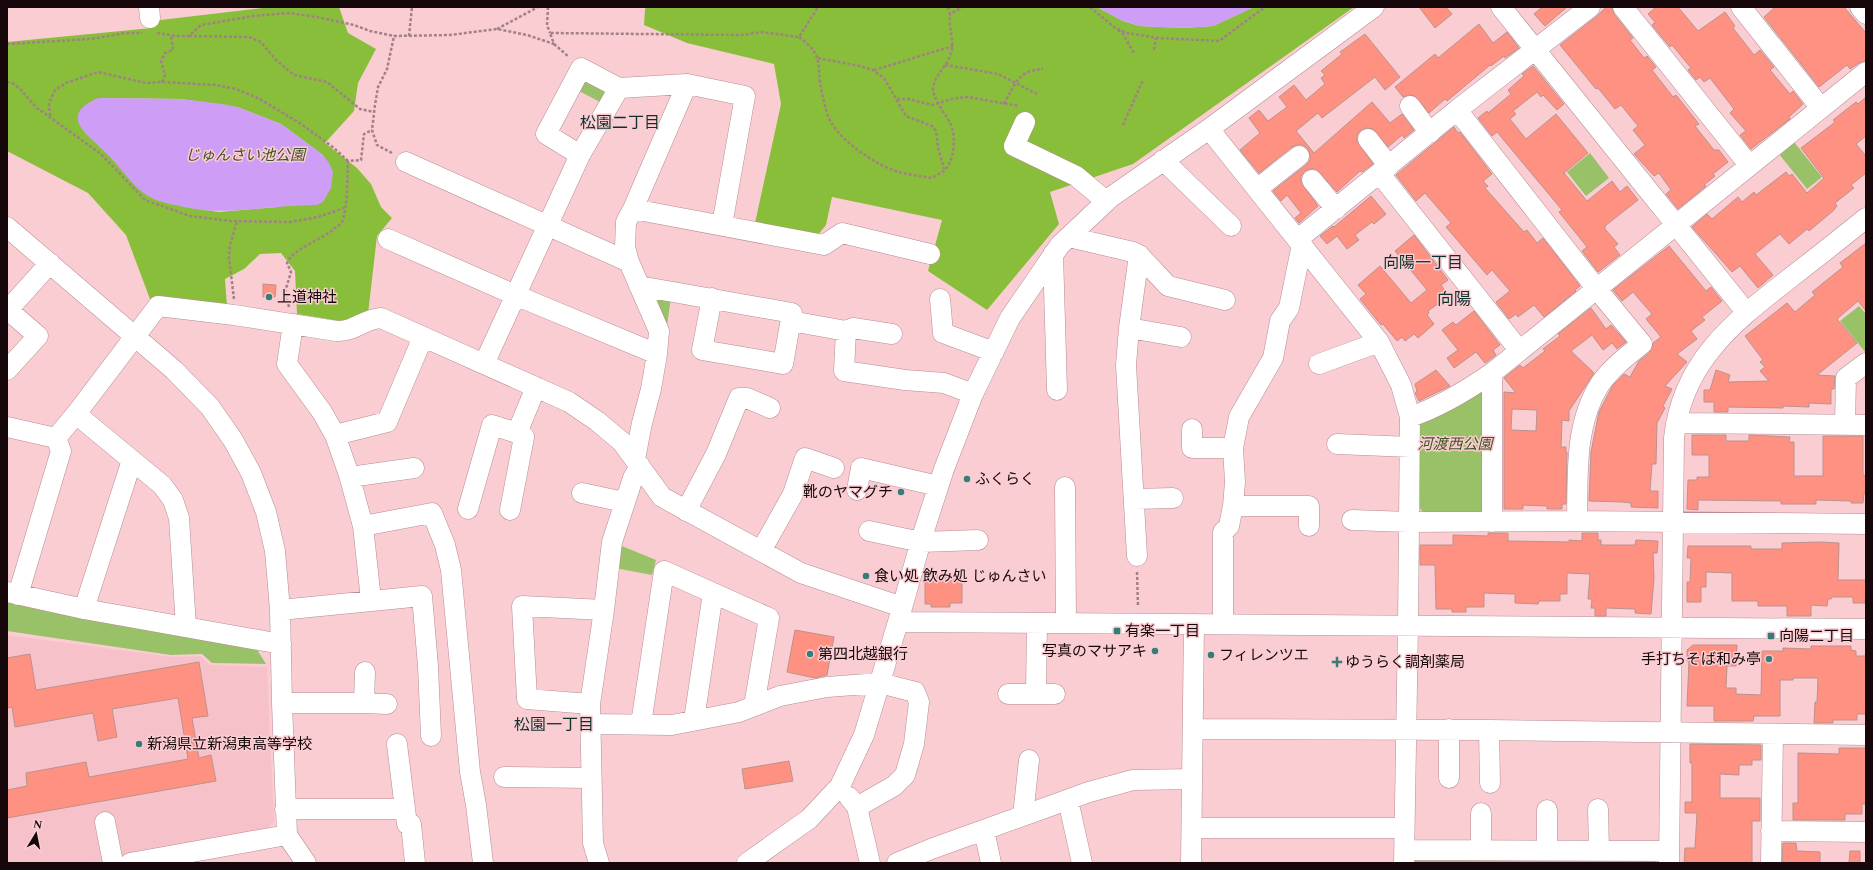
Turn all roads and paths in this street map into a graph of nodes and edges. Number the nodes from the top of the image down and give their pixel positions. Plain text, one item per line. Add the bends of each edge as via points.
1 (412, 7) edge
2 (538, 7) edge
3 (548, 7) edge
4 (818, 7) edge
5 (948, 7) edge
6 (963, 7) edge
7 (1090, 7) edge
8 (1265, 7) edge
9 (1374, 7) edge
10 (1501, 7) edge
11 (1590, 7) edge
12 (1623, 7) edge
13 (1741, 7) edge
14 (1860, 7) edge
15 (950, 14) junction
16 (1866, 14) edge
17 (149, 23) edge
18 (1114, 27) junction
19 (497, 29) junction
20 (550, 33) junction
21 (172, 35) junction
22 (189, 36) junction
23 (394, 36) junction
24 (409, 36) junction
25 (799, 37) junction
26 (1156, 38) junction
27 (7, 44) edge
28 (953, 46) junction
29 (1154, 50) dead end
30 (1536, 50) junction
31 (1134, 53) dead end
32 (818, 58) junction
33 (945, 64) junction
34 (1044, 69) dead end
35 (873, 70) junction
36 (1866, 72) edge
37 (1143, 80) dead end
38 (7, 82) edge
39 (162, 82) junction
40 (1015, 82) junction
41 (687, 84) junction
42 (619, 88) junction
43 (1037, 94) dead end
44 (897, 99) junction
45 (939, 103) junction
46 (1004, 104) junction
47 (1410, 106) dead end
48 (1821, 108) junction
49 (1457, 110) junction
50 (374, 112) junction
51 (1025, 114) joint
52 (50, 116) junction
53 (1123, 125) dead end
54 (1209, 128) junction
55 (372, 130) junction
56 (1430, 133) junction
57 (1368, 139) dead end
58 (580, 155) junction
59 (1299, 156) dead end
60 (1163, 160) junction
61 (348, 161) junction
62 (406, 162) joint
63 (1749, 165) junction
64 (945, 170) junction
65 (1385, 170) junction
66 (1312, 180) dead end
67 (1257, 189) junction
68 (1106, 201) junction
69 (344, 208) junction
70 (633, 209) junction
71 (1336, 209) junction
72 (1866, 218) edge
73 (237, 221) junction
74 (546, 225) junction
75 (722, 225) junction
76 (1676, 225) junction
77 (1231, 226) dead end
78 (7, 227) edge
79 (1068, 236) junction
80 (388, 239) dead end
81 (1300, 242) junction
82 (930, 254) dead end
83 (1053, 254) junction
84 (1139, 255) junction
85 (629, 262) junction
86 (50, 263) junction
87 (639, 286) junction
88 (1596, 288) junction
89 (515, 295) junction
90 (712, 298) junction
91 (940, 299) dead end
92 (1225, 300) dead end
93 (7, 310) edge
94 (1746, 312) junction
95 (234, 315) junction
96 (791, 321) junction
97 (292, 324) junction
98 (1129, 328) junction
99 (846, 330) junction
100 (892, 334) dead end
101 (135, 336) junction
102 (423, 337) junction
103 (1181, 337) dead end
104 (1379, 342) junction
105 (1519, 350) junction
106 (994, 352) junction
107 (657, 354) junction
108 (1866, 363) edge
109 (484, 364) junction
110 (1319, 364) dead end
111 (7, 370) edge
112 (1492, 373) junction
113 (536, 387) junction
114 (1057, 390) dead end
115 (973, 394) junction
116 (770, 408) dead end
117 (76, 414) junction
118 (1410, 417) junction
119 (1676, 423) junction
120 (1845, 425) junction
121 (1866, 425) edge
122 (7, 427) edge
123 (1192, 429) dead end
124 (517, 433) junction
125 (335, 436) junction
126 (56, 438) junction
127 (1337, 444) dead end
128 (1411, 447) junction
129 (1233, 448) junction
130 (132, 460) junction
131 (638, 463) junction
132 (414, 468) dead end
133 (834, 468) dead end
134 (350, 477) junction
135 (938, 486) junction
136 (1065, 487) dead end
137 (857, 490) dead end
138 (582, 493) dead end
139 (1173, 498) dead end
140 (1135, 500) junction
141 (624, 502) junction
142 (1233, 506) junction
143 (468, 509) dead end
144 (510, 510) dead end
145 (686, 511) junction
146 (1352, 520) dead end
147 (1577, 521) junction
148 (1409, 522) junction
149 (1492, 522) junction
150 (1673, 522) junction
151 (1866, 524) edge
152 (363, 526) junction
153 (1309, 526) dead end
154 (869, 530) dead end
155 (978, 540) dead end
156 (921, 542) junction
157 (760, 551) junction
158 (1137, 556) joint
159 (713, 593) junction
160 (13, 594) edge
161 (371, 600) junction
162 (84, 609) junction
163 (280, 610) junction
164 (604, 610) junction
165 (900, 614) junction
166 (1138, 614) dead end
167 (1037, 623) junction
168 (1066, 623) junction
169 (1194, 624) junction
170 (1223, 624) junction
171 (1408, 626) junction
172 (186, 627) junction
173 (1671, 628) junction
174 (1866, 629) edge
175 (281, 644) junction
176 (365, 672) dead end
177 (880, 683) junction
178 (1008, 694) dead end
179 (282, 703) junction
180 (364, 704) junction
181 (387, 704) dead end
182 (590, 704) junction
183 (754, 706) junction
184 (694, 720) junction
185 (591, 724) junction
186 (641, 724) junction
187 (1193, 729) junction
188 (1407, 729) junction
189 (1448, 729) junction
190 (1489, 730) junction
191 (1670, 732) junction
192 (1773, 734) junction
193 (1866, 735) edge
194 (431, 736) dead end
195 (397, 744) dead end
196 (1029, 760) dead end
197 (504, 777) dead end
198 (591, 778) junction
199 (1449, 778) dead end
200 (1192, 779) junction
201 (1490, 783) dead end
202 (840, 786) junction
203 (1068, 800) junction
204 (857, 807) junction
205 (286, 809) junction
206 (405, 809) junction
207 (1598, 809) dead end
208 (1547, 810) dead end
209 (1481, 813) dead end
210 (1023, 816) junction
211 (104, 822) dead end
212 (1192, 828) junction
213 (1404, 828) junction
214 (984, 830) junction
215 (1771, 832) junction
216 (1866, 832) edge
217 (287, 836) junction
218 (1482, 850) junction
219 (1547, 850) junction
220 (1599, 850) junction
221 (1404, 856) edge
222 (1669, 857) edge
223 (113, 863) edge
224 (130, 863) edge
225 (306, 863) edge
226 (415, 863) edge
227 (483, 863) edge
228 (598, 863) edge
229 (747, 863) edge
230 (870, 863) edge
231 (897, 863) edge
232 (992, 863) edge
233 (1082, 863) edge
234 (1191, 863) edge
235 (1771, 863) edge

1 - 24 path
2 - 19 path
3 - 20 path via 547,25
4 - 25 path
5 - 15 path
6 - 15 path
7 - 18 path
8 - 26 path via 1219,41
9 - 54 street
10 - 30 street
11 - 30 street
12 - 63 street
13 - 48 street
14 - 16 street
15 - 28 path
17 - 21 path
17 - 27 path via 125,33 91,39
18 - 26 path via 1126,33
18 - 31 path via 1123,34
19 - 20 path via 554,44
19 - 24 path via 450,35
20 - 25 path via 741,35 762,32
21 - 22 path
21 - 39 path via 173,50 165,53 161,62 165,75
22 - 23 path via 202,26 253,16 289,14 322,18
22 - 50 path via 249,37 261,42 276,60 294,75 327,82 360,109
23 - 24 path
23 - 50 path via 387,69 378,87
25 - 32 path via 811,46
26 - 29 path
28 - 33 path
28 - 35 path
30 - 49 street
30 - 76 street
32 - 35 path
32 - 64 path via 822,93 832,124 850,143 868,158 898,172 932,178
33 - 40 path via 998,74
33 - 45 path via 936,78 933,90
34 - 40 path via 1021,75
35 - 44 path via 884,78
36 - 48 street
37 - 53 path
38 - 52 path via 12,83 37,108
39 - 52 path via 146,83 98,72 66,83 55,90 49,103
39 - 61 path via 216,85 236,89 260,99 301,124
40 - 43 path
40 - 46 path
41 - 42 street
41 - 70 street
41 - 75 street via 745,96
42 - 58 street
42 - 58 street via 581,68 546,134
44 - 45 path via 908,98 933,105
44 - 64 path via 906,116 932,126 936,131
45 - 46 path via 967,98
45 - 64 path via 951,124 954,136 950,161
46 - 51 path
47 - 56 street
48 - 63 street
49 - 56 street
49 - 88 street
50 - 55 path
51 - 68 street via 1014,146 1076,176
52 - 73 path via 101,154 145,200 190,216
54 - 60 street
54 - 67 street
55 - 61 path via 364,134 361,160
55 - 62 path via 377,145
56 - 65 street
57 - 65 street
58 - 74 street
59 - 67 street
60 - 68 street
60 - 77 street
61 - 69 path
62 - 74 street
63 - 76 street
65 - 71 street
65 - 105 street
66 - 71 street
67 - 81 street
68 - 79 street
69 - 73 path via 332,214 297,222
69 - 97 path via 342,223 289,258 287,263 291,272 285,292
70 - 75 street
70 - 85 street via 626,222 625,247
71 - 81 street
72 - 94 street
73 - 95 path via 229,258
74 - 85 street
74 - 89 street
75 - 82 street via 824,245 842,233
76 - 88 street
76 - 94 street
78 - 86 street
79 - 83 street
79 - 84 street
80 - 89 street
81 - 104 street
81 - 129 street via 1289,308 1280,321 1273,358 1239,417
83 - 106 street via 1010,318
83 - 114 street
84 - 92 street via 1168,286
84 - 98 street
85 - 87 street
86 - 93 street
86 - 101 street
87 - 90 street
87 - 107 street via 659,331
88 - 105 street
88 - 147 street via 1642,344 1612,370 1600,385 1586,415 1579,451
89 - 107 street
89 - 109 street
90 - 96 street via 792,313
90 - 96 street via 702,350 783,364
91 - 106 street via 943,333
93 - 111 street via 38,336
94 - 119 street via 1708,352 1689,381
95 - 97 street
95 - 101 street via 158,306
96 - 99 street
97 - 102 street via 349,331 373,318 381,318
97 - 125 street via 287,364 307,389
98 - 103 street
98 - 140 street via 1126,365
99 - 100 street via 853,328
99 - 115 street via 844,370 905,380 944,383
101 - 117 street
101 - 163 street via 210,406 251,473 266,512 276,551
102 - 109 street
102 - 125 street via 387,422
104 - 110 street
104 - 118 street via 1401,385
105 - 112 street
106 - 115 street
107 - 131 street via 642,423
108 - 120 street via 1846,378
109 - 113 street
112 - 118 street via 1465,392
112 - 149 street
113 - 124 street
113 - 131 street via 569,402 597,421 622,442
115 - 135 street
116 - 145 street via 747,398 739,398 716,454
117 - 126 street
117 - 130 street
118 - 128 street
119 - 120 street
119 - 150 street
120 - 121 street
122 - 126 street
123 - 129 street via 1192,448
124 - 143 street via 492,424
124 - 144 street via 524,437
125 - 134 street
126 - 160 street via 61,451
127 - 128 street
128 - 148 street
129 - 142 street
130 - 162 street
130 - 172 street via 162,485 173,500 179,518
131 - 141 street
131 - 145 street via 662,497
132 - 134 street
133 - 157 street via 805,458 793,494
134 - 152 street
135 - 137 street via 861,468
135 - 156 street
136 - 168 street
138 - 141 street
139 - 140 street
140 - 158 street
141 - 164 street via 612,542
142 - 153 street via 1310,506
142 - 170 street via 1229,526 1223,532
145 - 157 street
146 - 148 street
147 - 149 street
147 - 150 street
148 - 149 street
148 - 171 street
150 - 151 street
150 - 173 street
152 - 161 street
152 - 227 street via 432,513 445,545 451,570 470,772
154 - 156 street
155 - 156 street
156 - 165 street
157 - 165 street via 801,573
158 - 166 path
159 - 183 street via 769,618
159 - 184 street
159 - 186 street via 664,571
160 - 162 street
161 - 163 street
161 - 194 street via 422,596
162 - 172 street
163 - 175 street
164 - 182 street
164 - 182 street via 522,606 526,699
165 - 167 street
165 - 177 street
167 - 168 street
167 - 178 street via 1045,694
168 - 169 street
169 - 170 street
169 - 187 street
170 - 171 street
171 - 173 street
171 - 188 street
172 - 175 street
173 - 174 street
173 - 191 street
175 - 179 street
176 - 180 street
177 - 183 street via 827,687 780,696
177 - 202 street via 864,735
177 - 204 street via 915,692 919,702 914,744 904,775 894,786
179 - 180 street
179 - 205 street
180 - 181 street
182 - 185 street
183 - 184 street via 739,712
184 - 186 street via 672,725
185 - 186 street
185 - 198 street
187 - 188 street
187 - 200 street
188 - 189 street
188 - 213 street
189 - 190 street
189 - 199 street
190 - 191 street
190 - 201 street
191 - 192 street
191 - 222 street
192 - 193 street
192 - 215 street
195 - 206 street
196 - 210 street
197 - 198 street
198 - 228 street via 593,843
200 - 203 street via 1133,780
200 - 212 street
202 - 204 street
202 - 229 street via 809,819
203 - 210 street
203 - 233 street
204 - 230 street
205 - 206 street
205 - 217 street
206 - 226 street via 407,824 410,824
207 - 220 street
208 - 219 street
209 - 218 street
210 - 214 street
211 - 223 street
212 - 213 street
212 - 234 street
213 - 221 street
214 - 231 street
214 - 232 street
215 - 216 street
215 - 235 street
217 - 224 street
217 - 225 street
218 - 219 street
218 - 221 street
219 - 220 street
220 - 222 street

